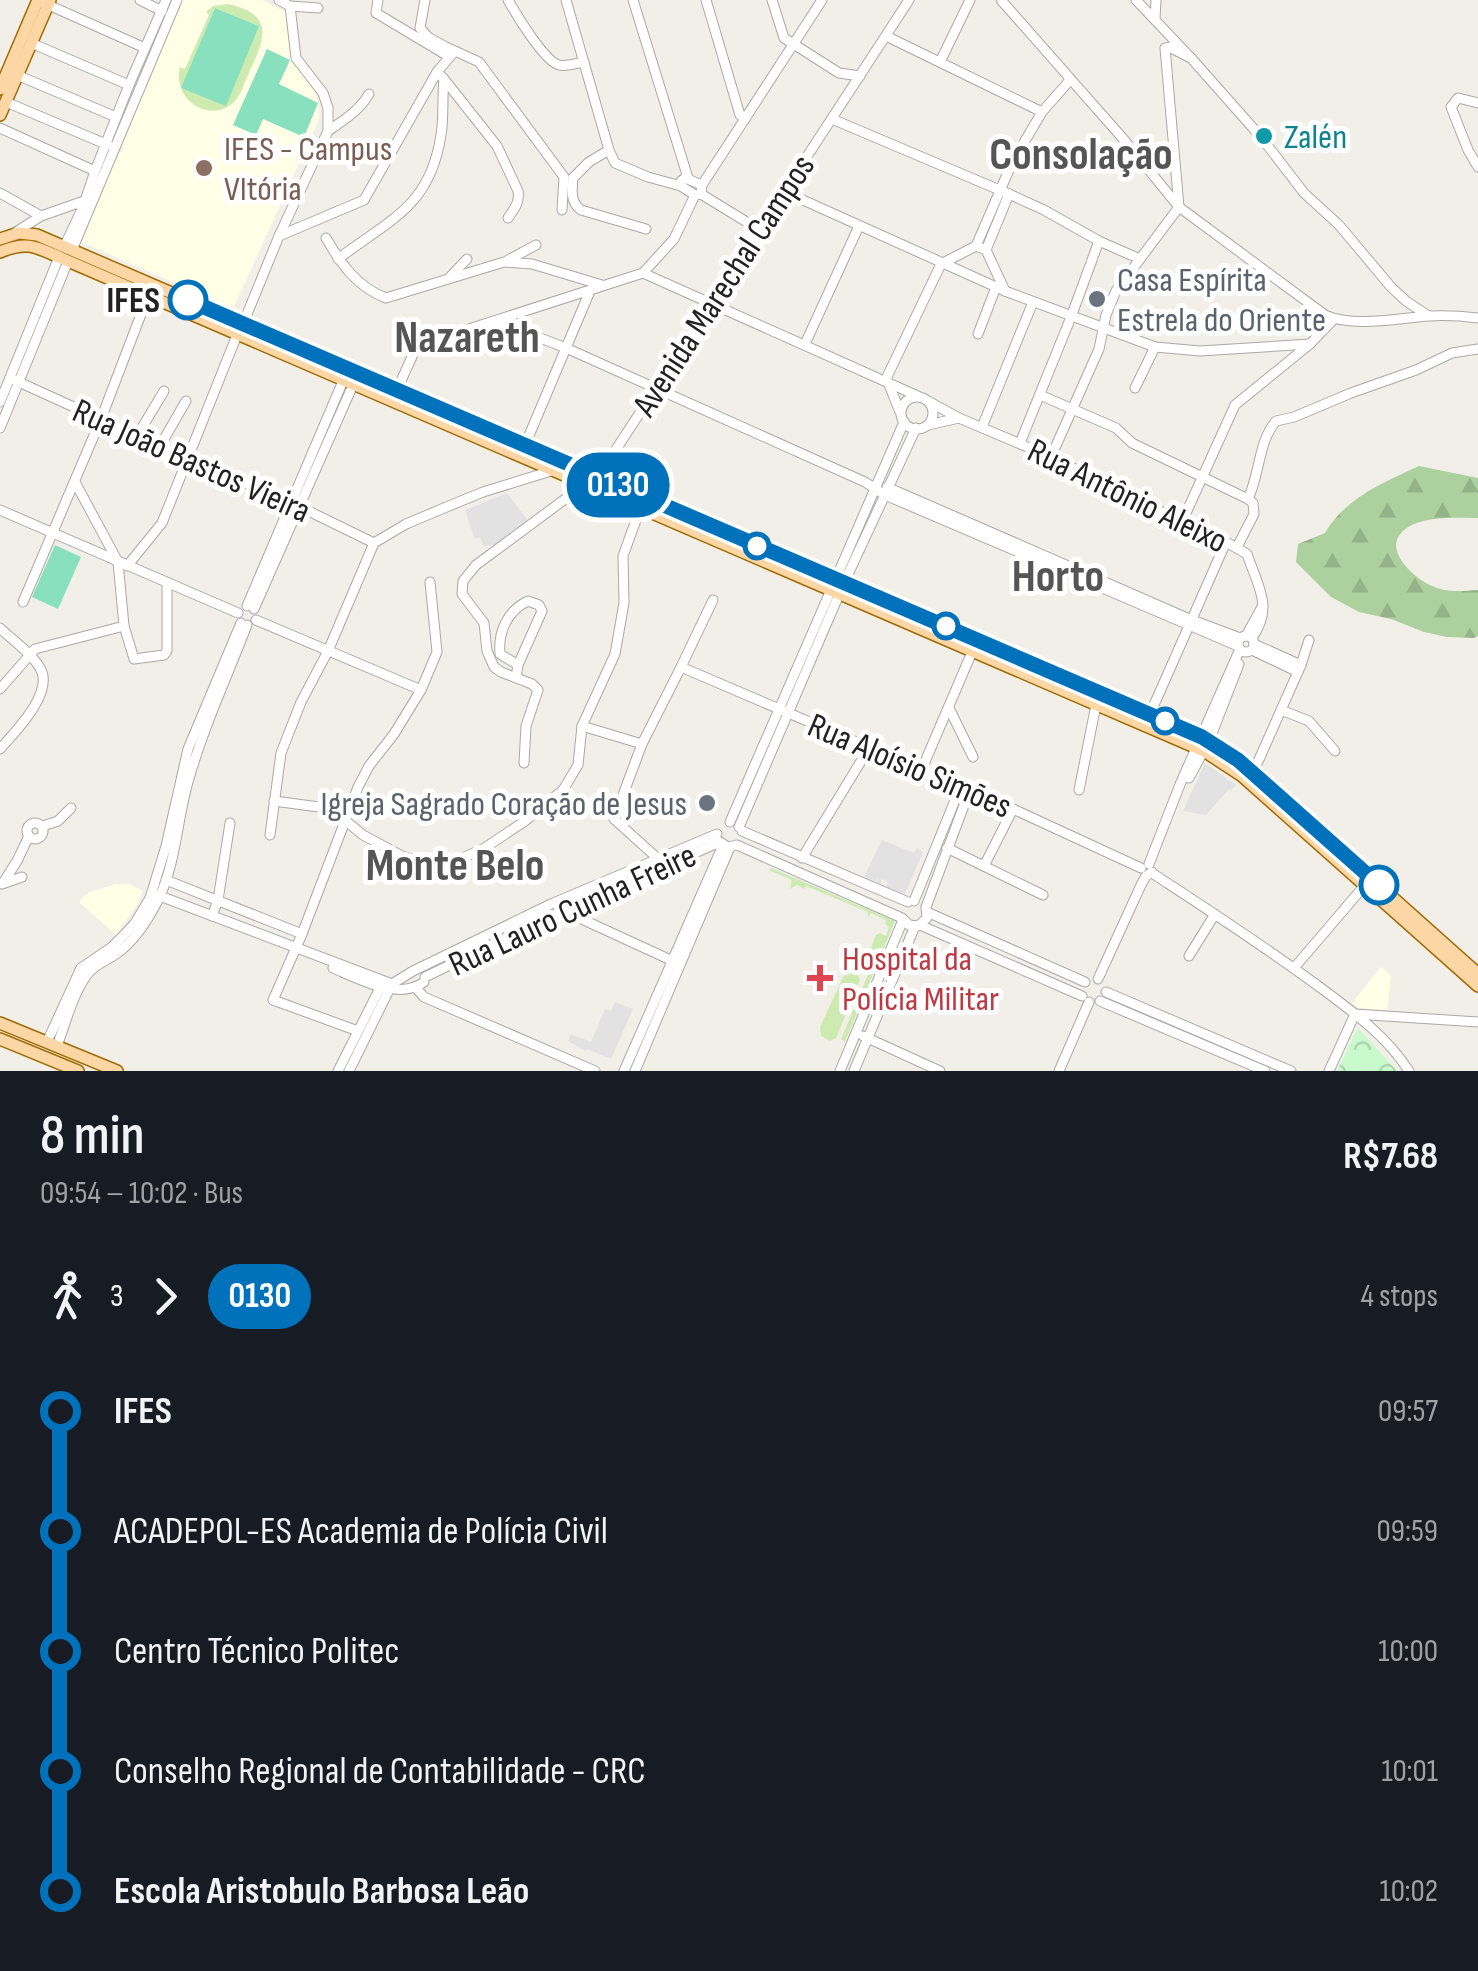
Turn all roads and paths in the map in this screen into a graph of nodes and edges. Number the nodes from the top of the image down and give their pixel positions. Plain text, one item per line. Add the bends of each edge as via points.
1 (140, 0) edge
2 (166, 0) edge
3 (177, 0) edge
4 (279, 0) edge
5 (378, 0) edge
6 (425, 0) edge
7 (508, 0) edge
8 (566, 0) edge
9 (633, 0) edge
10 (706, 0) edge
11 (772, 0) edge
12 (822, 0) edge
13 (909, 0) edge
14 (970, 0) edge
15 (1001, 0) edge
16 (1136, 0) edge
17 (1156, 0) edge
18 (42, 1) edge
19 (290, 6) junction
20 (318, 8) dead end
21 (162, 11) junction
22 (1155, 18) junction
23 (886, 36) junction
24 (31, 43) junction
25 (792, 45) junction
26 (145, 48) junction
27 (453, 52) junction
28 (1192, 58) junction
29 (584, 62) junction
30 (940, 62) junction
31 (839, 73) junction
32 (17, 75) junction
33 (440, 76) junction
34 (860, 76) junction
35 (1070, 80) junction
36 (130, 85) junction
37 (369, 94) dead end
38 (848, 94) junction
39 (3, 95) edge
40 (1478, 104) edge
41 (1042, 112) junction
42 (0, 115) edge
43 (116, 117) junction
44 (832, 118) junction
45 (745, 119) junction
46 (0, 128) edge
47 (328, 131) junction
48 (110, 146) junction
49 (609, 150) junction
50 (1478, 166) edge
51 (95, 171) junction
52 (569, 177) junction
53 (684, 182) junction
54 (998, 190) junction
55 (783, 191) junction
56 (699, 192) junction
57 (0, 194) edge
58 (1010, 194) junction
59 (83, 206) junction
60 (1179, 207) junction
61 (61, 210) junction
62 (562, 210) dead end
63 (41, 216) junction
64 (508, 218) dead end
65 (859, 226) junction
66 (70, 229) junction
67 (758, 229) junction
68 (646, 230) dead end
69 (14, 234) junction
70 (279, 236) junction
71 (326, 238) dead end
72 (0, 239) edge
73 (1099, 241) junction
74 (536, 245) dead end
75 (981, 248) junction
76 (0, 252) edge
77 (66, 254) junction
78 (338, 259) junction
79 (467, 259) dead end
80 (1140, 259) junction
81 (504, 262) junction
82 (941, 264) junction
83 (643, 272) junction
84 (446, 280) junction
85 (604, 286) junction
86 (1001, 289) junction
87 (590, 290) junction
88 (574, 295) junction
89 (148, 296) junction
90 (711, 302) junction
91 (1033, 302) junction
92 (584, 303) junction
93 (1430, 316) junction
94 (1072, 317) junction
95 (1478, 318) edge
96 (1334, 319) junction
97 (497, 321) junction
98 (1104, 327) junction
99 (240, 329) junction
100 (978, 334) dead end
101 (805, 344) junction
102 (1310, 344) junction
103 (1155, 346) junction
104 (566, 348) junction
105 (1478, 348) edge
106 (15, 380) junction
107 (887, 382) junction
108 (348, 383) junction
109 (656, 388) junction
110 (1135, 388) dead end
111 (164, 391) dead end
112 (394, 396) junction
113 (1040, 396) junction
114 (924, 399) junction
115 (186, 401) dead end
116 (0, 402) edge
117 (1072, 408) junction
118 (903, 418) junction
119 (959, 418) junction
120 (102, 420) junction
121 (1, 422) edge
122 (920, 427) junction
123 (982, 427) junction
124 (137, 436) junction
125 (1020, 443) junction
126 (525, 445) junction
127 (160, 446) junction
128 (1050, 457) junction
129 (188, 459) junction
130 (532, 462) junction
131 (552, 471) junction
132 (1202, 476) junction
133 (598, 477) junction
134 (526, 479) junction
135 (75, 482) junction
136 (578, 482) junction
137 (881, 489) junction
138 (1248, 498) junction
139 (296, 506) junction
140 (640, 509) junction
141 (0, 510) edge
142 (1182, 522) junction
143 (53, 534) junction
144 (1226, 542) junction
145 (374, 543) junction
146 (1238, 548) junction
147 (122, 564) junction
148 (430, 582) dead end
149 (166, 583) junction
150 (837, 587) junction
151 (713, 600) dead end
152 (23, 602) dead end
153 (247, 616) junction
154 (1190, 623) junction
155 (124, 626) junction
156 (0, 628) edge
157 (1309, 640) dead end
158 (1246, 644) junction
159 (328, 651) junction
160 (972, 652) junction
161 (30, 656) junction
162 (518, 665) junction
163 (1300, 668) junction
164 (680, 669) junction
165 (516, 678) junction
166 (0, 689) edge
167 (420, 690) junction
168 (1096, 705) junction
169 (949, 708) junction
170 (1281, 710) junction
171 (785, 711) junction
172 (1150, 714) junction
173 (582, 726) junction
174 (642, 744) junction
175 (1203, 744) junction
176 (869, 748) junction
177 (0, 750) edge
178 (1334, 751) dead end
179 (973, 757) dead end
180 (524, 762) dead end
181 (922, 771) junction
182 (1253, 773) junction
183 (965, 790) junction
184 (1079, 790) dead end
185 (274, 800) junction
186 (179, 803) junction
187 (71, 808) dead end
188 (1013, 809) junction
189 (348, 816) junction
190 (230, 823) dead end
191 (737, 827) junction
192 (270, 835) dead end
193 (725, 843) junction
194 (946, 848) junction
195 (802, 858) junction
196 (663, 863) junction
197 (984, 866) junction
198 (1147, 870) junction
199 (22, 878) dead end
200 (166, 880) junction
201 (2, 884) edge
202 (1365, 885) junction
203 (1044, 895) dead end
204 (155, 897) junction
205 (218, 900) junction
206 (911, 901) junction
207 (551, 904) junction
208 (926, 910) junction
209 (563, 911) junction
210 (1215, 914) junction
211 (212, 916) junction
212 (903, 919) junction
213 (918, 926) junction
214 (302, 934) junction
215 (295, 950) junction
216 (1189, 956) dead end
217 (677, 963) junction
218 (1294, 968) junction
219 (1478, 974) edge
220 (417, 979) junction
221 (1098, 980) junction
222 (1084, 982) junction
223 (386, 986) junction
224 (1478, 986) edge
225 (1094, 998) junction
226 (1356, 1014) junction
227 (1478, 1022) edge
228 (0, 1023) edge
229 (358, 1032) junction
230 (856, 1033) junction
231 (0, 1039) edge
232 (868, 1039) junction
233 (52, 1044) junction
234 (78, 1071) edge
235 (117, 1071) edge
236 (338, 1071) edge
237 (349, 1071) edge
238 (595, 1071) edge
239 (624, 1071) edge
240 (635, 1071) edge
241 (840, 1071) edge
242 (854, 1071) edge
243 (940, 1071) edge
244 (1060, 1071) edge
245 (1265, 1071) edge
246 (1291, 1071) edge
247 (1330, 1071) edge
248 (1410, 1071) edge

1 - 21 street
2 - 21 street
3 - 48 street
4 - 19 street
5 - 27 street via 376,13
6 - 27 street via 420,28
7 - 29 street via 553,62
8 - 29 street
9 - 53 street
10 - 45 street
11 - 25 street
12 - 25 street
13 - 23 street, Avenida Marechal Campos
14 - 30 street
15 - 35 street
16 - 22 street
17 - 22 street
18 - 24 main road
18 - 26 street
18 - 39 main road
19 - 20 street
19 - 47 street via 296,58 323,93
21 - 26 street
22 - 28 street
23 - 30 street
23 - 34 street, Avenida Marechal Campos
24 - 32 main road
24 - 36 street
25 - 31 street
25 - 45 street
26 - 36 street
27 - 33 street
27 - 52 street via 479,62
28 - 60 street via 1165,48
28 - 93 street via 1304,193 1391,287
29 - 49 street
30 - 41 street
31 - 34 street
31 - 38 street
32 - 39 main road
32 - 43 street
33 - 64 street via 496,146 518,191
33 - 70 street via 364,200
33 - 78 street via 442,131 425,187
34 - 38 street, Avenida Marechal Campos
35 - 41 street
35 - 60 street
36 - 43 street
37 - 47 street
38 - 44 street, Avenida Marechal Campos
39 - 42 main road
39 - 48 street
40 - 50 street via 1458,98 1451,108
41 - 54 street
43 - 48 street
44 - 54 street
44 - 55 street, Avenida Marechal Campos
45 - 56 street
46 - 51 street
47 - 70 street
48 - 51 street
48 - 59 street
49 - 52 street
49 - 53 street via 628,170
51 - 59 street
52 - 62 street
52 - 68 street via 575,206
53 - 56 street
54 - 58 street
54 - 75 street
55 - 65 street
55 - 67 street, Avenida Marechal Campos
56 - 67 street
56 - 83 street via 674,239
57 - 63 street
58 - 73 street
58 - 75 street
59 - 61 street
59 - 66 street
59 - 77 street
60 - 80 street
60 - 96 street
61 - 63 street
61 - 66 street
63 - 69 street
65 - 82 street
65 - 101 street
66 - 77 street
67 - 90 street, Avenida Marechal Campos
69 - 72 main road
69 - 77 main road via 32,234
70 - 99 street
71 - 78 street
73 - 80 street
73 - 94 street
74 - 81 street
75 - 82 street
75 - 86 street
76 - 77 main road via 23,244
77 - 89 main road
77 - 99 main road
77 - 106 street
78 - 84 street via 368,290 386,298
79 - 84 street
80 - 98 street via 1109,306
81 - 84 street
81 - 85 street
82 - 86 street
82 - 107 street
83 - 85 street
83 - 90 street, Rua Antônio Aleixo
85 - 87 street
86 - 91 street
86 - 100 street
87 - 88 street
87 - 92 street
88 - 92 street
88 - 97 street
89 - 99 main road
89 - 120 street
90 - 101 street, Rua Antônio Aleixo
90 - 109 street, Avenida Marechal Campos
91 - 94 street
91 - 123 street
92 - 104 street
93 - 95 street
93 - 96 street
94 - 98 street
94 - 113 street
96 - 102 street
97 - 104 street
97 - 112 street via 420,345
98 - 103 street
98 - 117 street
99 - 108 main road
99 - 112 main road
99 - 129 street
101 - 107 street, Rua Antônio Aleixo
102 - 103 street via 1200,351
102 - 132 street via 1235,406
103 - 110 street
104 - 109 street
104 - 126 street
105 - 138 street via 1452,352 1276,421
106 - 116 street
106 - 120 street, Rua João Bastos Vieira
106 - 121 street
107 - 114 street, Rua Antônio Aleixo
107 - 118 street
108 - 112 main road
108 - 139 street
109 - 133 street, Avenida Marechal Campos
109 - 137 street
111 - 124 street
112 - 126 main road
112 - 130 main road
113 - 117 street
113 - 125 street
114 - 118 street via 908,399
114 - 119 street, Rua Antônio Aleixo
114 - 122 street via 932,412
115 - 127 street
117 - 128 street
117 - 132 street
118 - 122 street
118 - 137 street
119 - 122 street
119 - 123 street, Rua Antônio Aleixo
120 - 124 street, Rua João Bastos Vieira
120 - 135 street
122 - 137 street
123 - 125 street, Rua Antônio Aleixo
124 - 127 street, Rua João Bastos Vieira
125 - 128 street, Rua Antônio Aleixo
126 - 133 main road
127 - 129 street, Rua João Bastos Vieira
128 - 142 street, Rua Antônio Aleixo
129 - 139 street, Rua João Bastos Vieira
129 - 147 street via 162,522
130 - 131 main road
130 - 134 street
131 - 134 street
131 - 136 main road
132 - 138 street
132 - 142 street
133 - 136 main road
133 - 150 main road
134 - 145 street via 406,524
135 - 143 street
135 - 147 street
136 - 140 main road
136 - 165 street via 463,581 462,594 484,624 490,661
137 - 150 street
137 - 154 street
138 - 146 street via 1254,514
139 - 145 street, Rua João Bastos Vieira
139 - 153 street
140 - 150 main road
140 - 173 street via 622,556 616,654
141 - 143 street
142 - 144 street, Rua Antônio Aleixo
143 - 147 street
143 - 152 street
144 - 146 street, Rua Antônio Aleixo
144 - 154 street
145 - 159 street
146 - 158 street, Rua Antônio Aleixo via 1247,554 1263,604
147 - 149 street
147 - 155 street
148 - 167 street via 437,652
149 - 153 street
149 - 155 street via 166,654 134,660
150 - 160 main road
150 - 171 street
150 - 172 main road
151 - 164 street
153 - 159 street
153 - 186 street via 188,749
154 - 158 street
154 - 172 street
155 - 161 street via 35,649
156 - 161 street
157 - 163 street
158 - 163 street
158 - 175 street, Rua Antônio Aleixo
159 - 167 street
159 - 185 street via 289,732
160 - 168 main road
160 - 169 street
161 - 166 street
161 - 177 street via 41,668 42,691
162 - 162 street via 542,611 528,600 500,634 500,654
162 - 165 street
163 - 170 street
164 - 171 street, Rua Aloísio Simões
164 - 174 street
165 - 180 street via 538,690
167 - 189 street via 369,766
168 - 175 main road
168 - 184 street
169 - 179 street
169 - 181 street
170 - 178 street via 1310,721
170 - 182 street
171 - 176 street, Rua Aloísio Simões
171 - 191 street
172 - 175 main road
173 - 174 street
173 - 189 street via 578,765 563,790 526,821 462,858 402,856 363,835
174 - 196 street via 614,819
175 - 182 main road via 1222,748
175 - 198 street, Rua Antônio Aleixo
175 - 202 main road
176 - 181 street, Rua Aloísio Simões
176 - 195 street
181 - 183 street, Rua Aloísio Simões
182 - 219 main road
183 - 188 street, Rua Aloísio Simões
183 - 194 street
183 - 206 street
185 - 189 street
185 - 192 street
186 - 200 street
186 - 204 street
187 - 201 street via 43,826 40,838 29,836
188 - 197 street
188 - 198 street, Rua Aloísio Simões
189 - 214 street
190 - 205 street
191 - 193 street via 741,840
191 - 193 street via 722,825
191 - 195 street
193 - 196 street, Rua Lauro Cunha Freire
193 - 212 street
193 - 217 street
194 - 197 street
194 - 208 street
195 - 206 street
196 - 207 street, Rua Lauro Cunha Freire
196 - 209 street, Rua Lauro Cunha Freire
197 - 203 street
198 - 210 street, Rua Aloísio Simões
198 - 221 street, Rua Antônio Aleixo
199 - 201 street
200 - 204 street
200 - 205 street
202 - 218 street
202 - 224 main road
204 - 211 street
204 - 215 street
204 - 233 street via 142,928 86,974
205 - 211 street
205 - 214 street
206 - 208 street
206 - 212 street
207 - 209 street
207 - 220 street, Rua Lauro Cunha Freire
208 - 213 street
208 - 222 street
209 - 217 street
209 - 220 street, Rua Lauro Cunha Freire
210 - 216 street
210 - 218 street, Rua Aloísio Simões
211 - 215 street
212 - 213 street
212 - 230 street
213 - 225 street
213 - 232 street
214 - 215 street
215 - 223 street
215 - 229 street via 273,1000
217 - 239 street
217 - 240 street
218 - 226 street, Rua Aloísio Simões
220 - 223 street
220 - 238 street via 442,1004
221 - 222 street
221 - 225 street via 1104,984
222 - 225 street via 1082,989
223 - 229 street
223 - 237 street
225 - 244 street
225 - 245 street
225 - 246 street
226 - 227 street
226 - 247 street
226 - 248 street, Rua Aloísio Simões
228 - 233 main road
229 - 236 street
230 - 232 street
230 - 241 street
231 - 234 main road
232 - 242 street
232 - 243 street
233 - 235 main road

